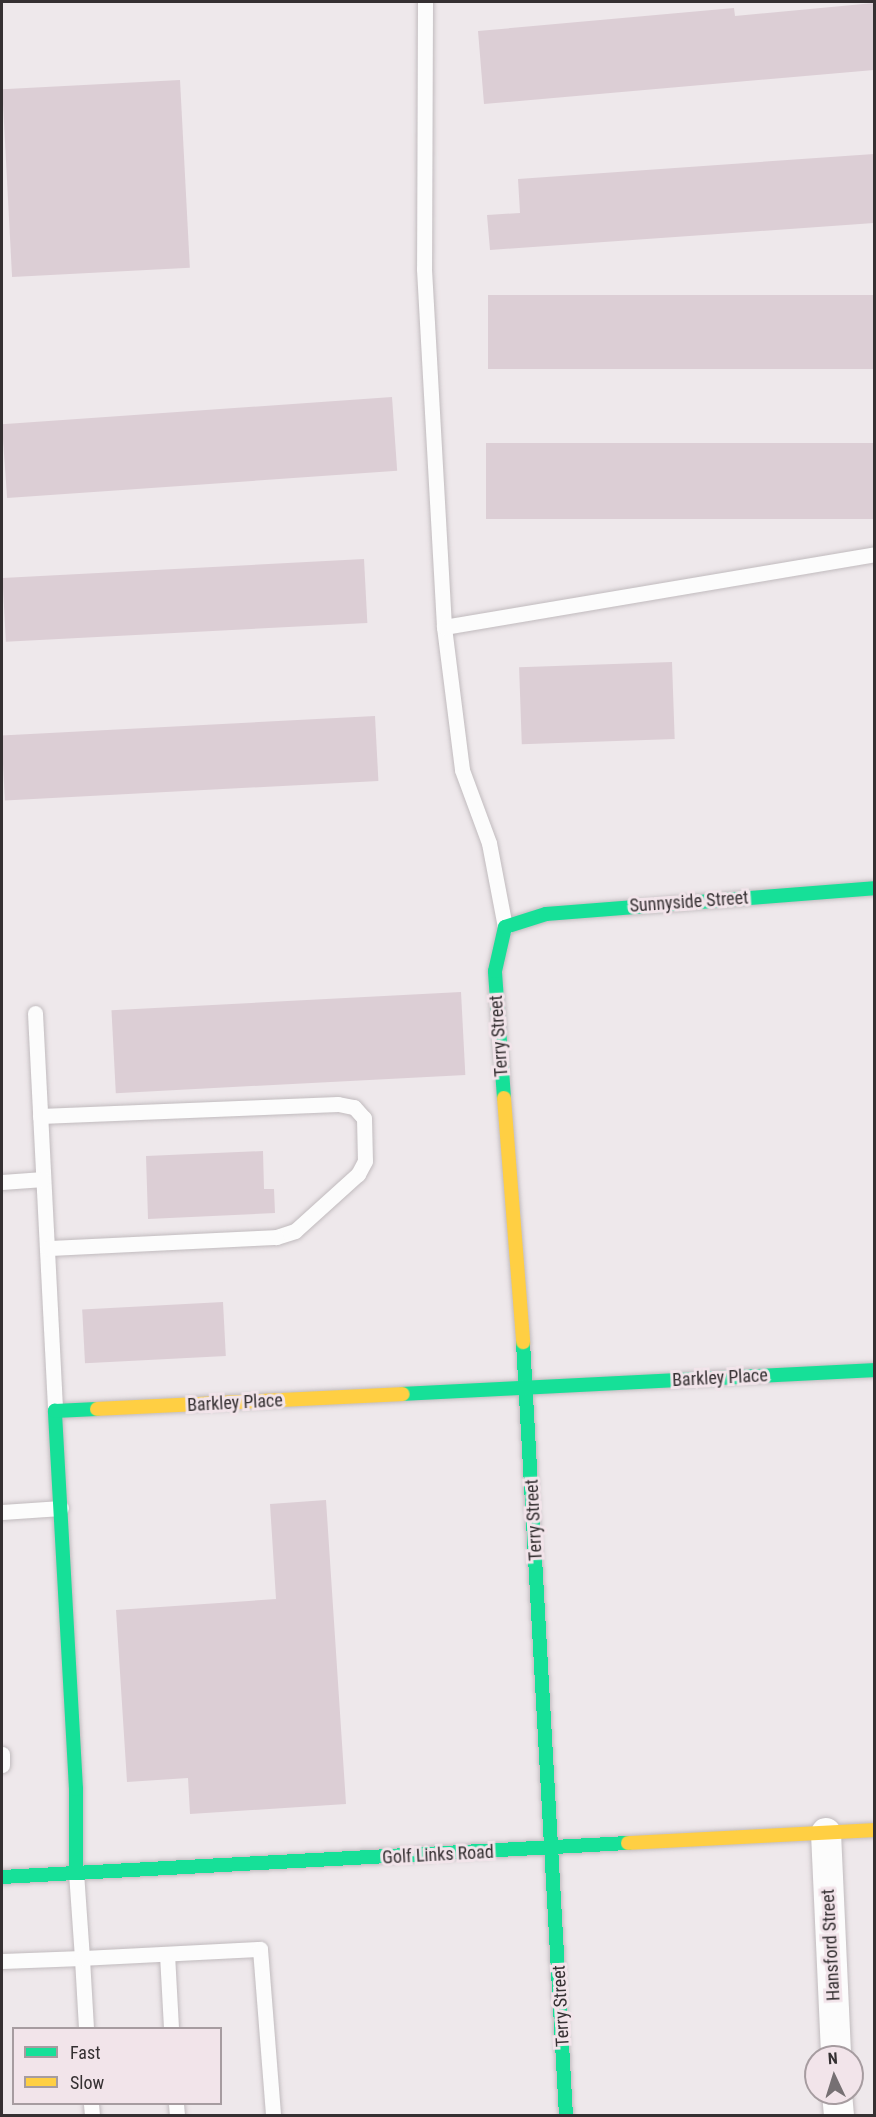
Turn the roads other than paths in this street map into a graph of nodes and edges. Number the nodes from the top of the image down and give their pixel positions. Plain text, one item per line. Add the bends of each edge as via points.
1 (425, 2) edge
2 (874, 554) edge
3 (444, 627) junction
4 (874, 888) edge
5 (505, 927) junction
6 (35, 1012) dead end
7 (40, 1116) junction
8 (43, 1179) junction
9 (2, 1182) edge
10 (47, 1248) junction
11 (874, 1370) edge
12 (526, 1388) junction
13 (55, 1412) junction
14 (61, 1508) junction
15 (2, 1512) edge
16 (2, 1754) edge
17 (2, 1765) edge
18 (874, 1830) edge
19 (826, 1833) junction
20 (553, 1850) junction
21 (76, 1872) junction
22 (2, 1876) edge
23 (167, 1954) junction
24 (82, 1958) junction
25 (2, 1961) edge
26 (86, 2027) edge
27 (171, 2027) edge
28 (835, 2045) edge
29 (273, 2115) edge
30 (566, 2115) edge

1 - 3 lane via 424,269
2 - 3 lane
3 - 5 lane via 462,770 489,843
4 - 5 street, Sunnyside Street via 546,914
5 - 12 street, Terry Street via 495,971
6 - 7 lane
7 - 8 lane
7 - 10 lane via 339,1104 354,1107 364,1118 365,1161 358,1174 295,1231 276,1237
8 - 9 lane
8 - 10 lane
10 - 13 lane
11 - 12 street, Barkley Place
12 - 13 street, Barkley Place
12 - 20 street, Terry Street
13 - 14 street
14 - 15 lane
14 - 21 street
16 - 17 lane
18 - 19 street, Golf Links Road
19 - 20 street, Golf Links Road
19 - 28 street, Hansford Street
20 - 21 street, Golf Links Road
20 - 30 street, Terry Street
21 - 22 street, Golf Links Road
21 - 24 lane
23 - 24 lane
23 - 27 lane
23 - 29 lane via 260,1948
24 - 25 lane
24 - 26 lane

